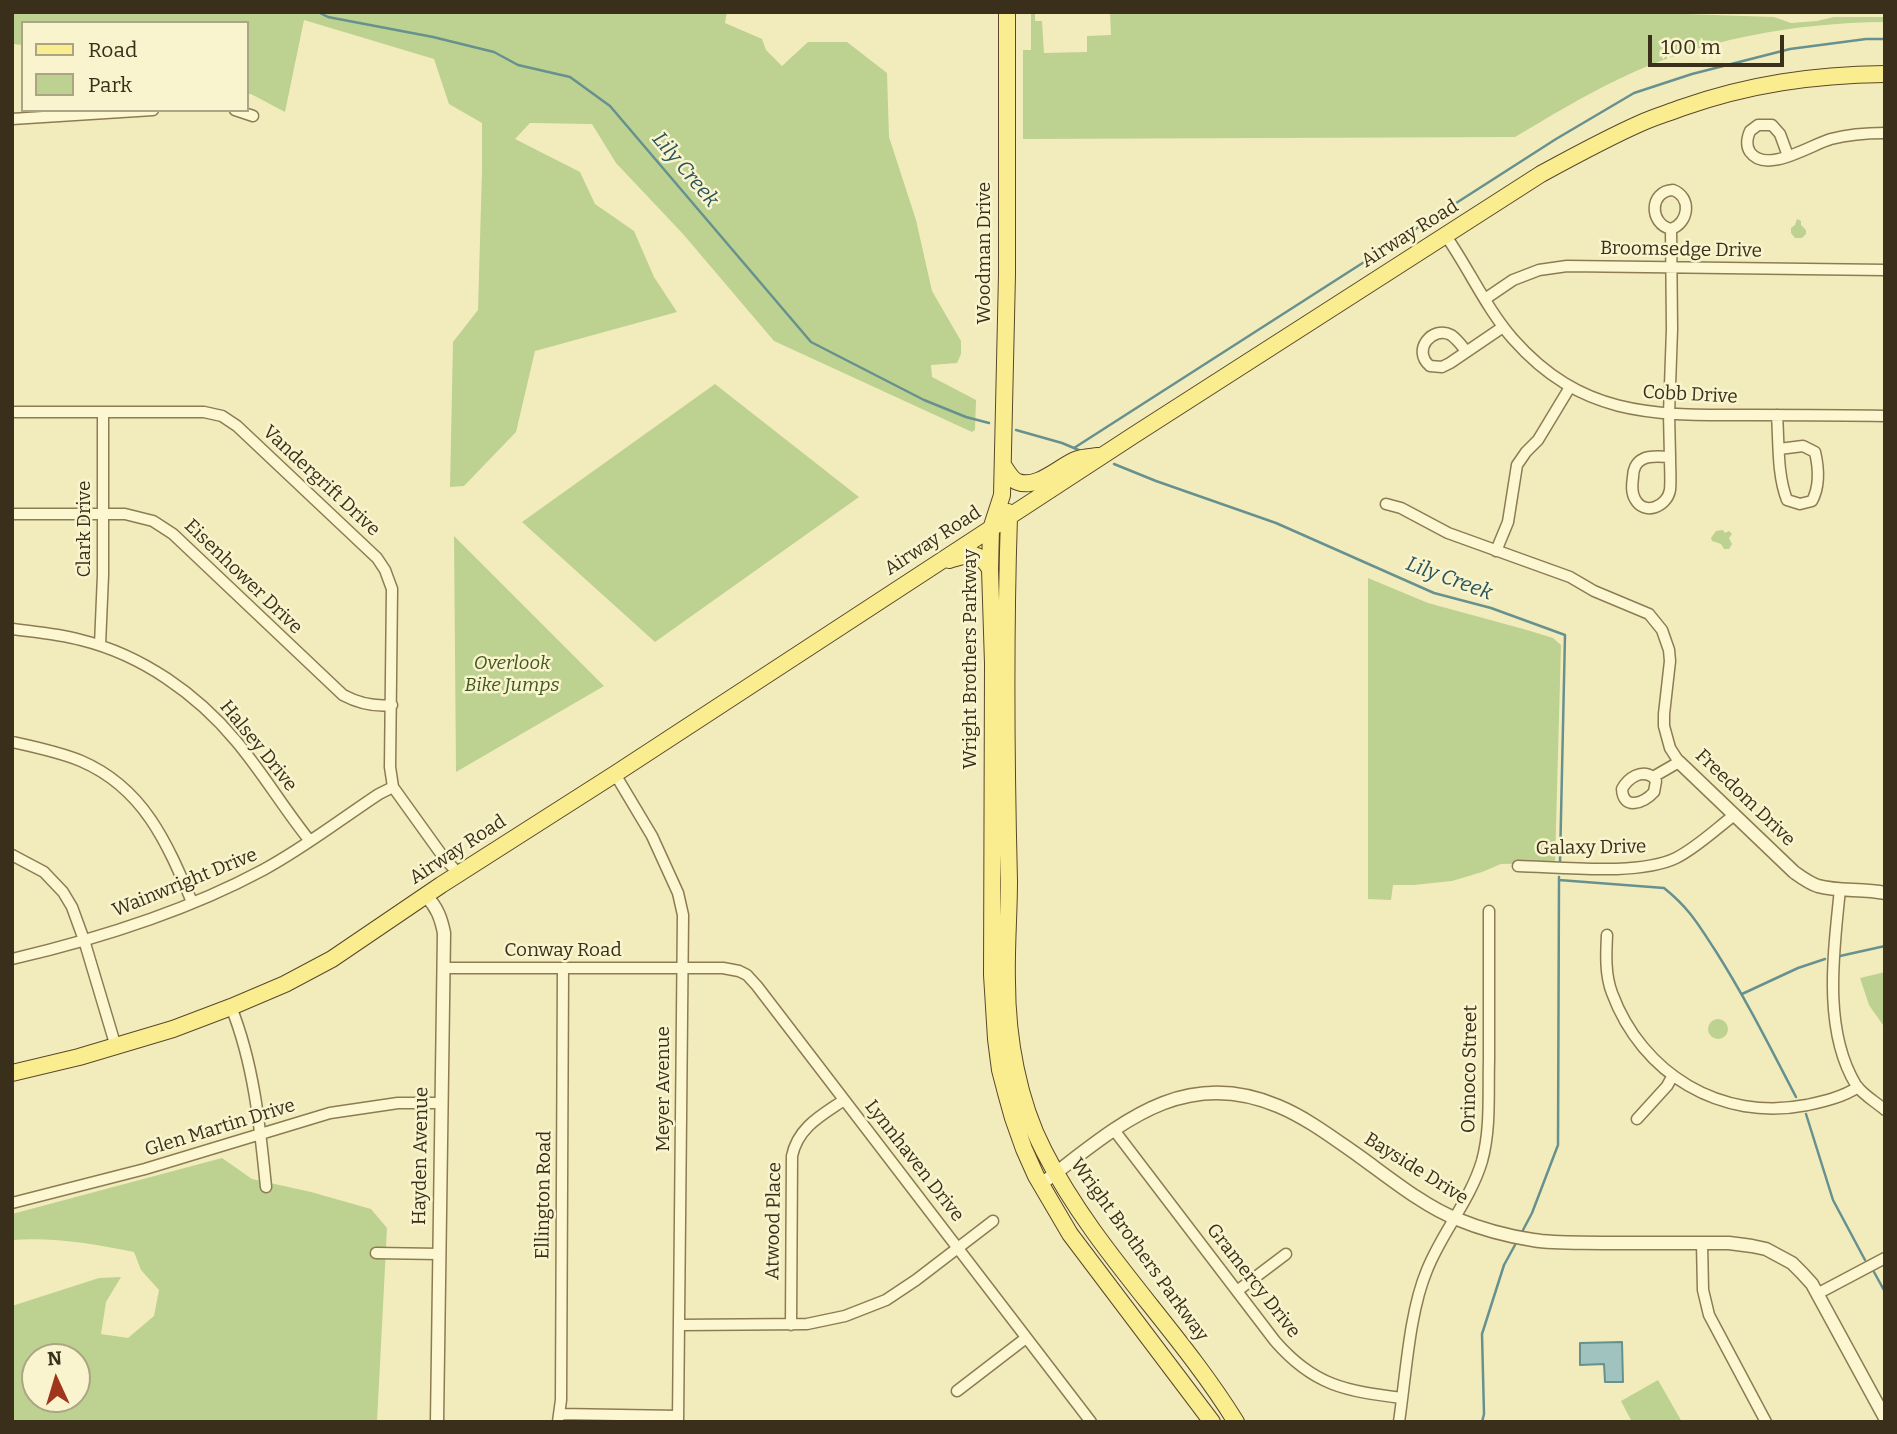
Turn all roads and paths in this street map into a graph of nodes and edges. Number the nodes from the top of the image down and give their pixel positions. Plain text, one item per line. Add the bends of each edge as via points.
1 (1007, 12) edge
2 (1885, 74) edge
3 (122, 112) edge
4 (241, 112) edge
5 (253, 116) dead end
6 (12, 119) edge
7 (1885, 133) edge
8 (1788, 156) dead end
9 (1671, 229) dead end
10 (1446, 236) junction
11 (1670, 267) junction
12 (1885, 270) edge
13 (1485, 299) junction
14 (1503, 327) junction
15 (1466, 351) dead end
16 (1570, 387) junction
17 (12, 412) edge
18 (103, 413) junction
19 (1669, 414) junction
20 (1777, 415) junction
21 (1885, 416) edge
22 (1779, 449) junction
23 (1104, 455) junction
24 (1670, 457) junction
25 (1003, 466) junction
26 (1002, 495) joint
27 (1386, 504) dead end
28 (12, 514) edge
29 (102, 514) junction
30 (999, 523) junction
31 (1496, 551) junction
32 (937, 564) junction
33 (990, 569) junction
34 (12, 629) edge
35 (100, 645) junction
36 (392, 705) junction
37 (12, 742) edge
38 (1679, 762) junction
39 (615, 774) junction
40 (1653, 777) dead end
41 (393, 787) junction
42 (1733, 816) junction
43 (310, 841) junction
44 (12, 855) edge
45 (1518, 866) dead end
46 (459, 874) junction
47 (1840, 889) junction
48 (1885, 892) edge
49 (426, 896) junction
50 (192, 902) junction
51 (1489, 911) dead end
52 (1606, 934) dead end
53 (84, 940) junction
54 (12, 959) edge
55 (443, 968) junction
56 (563, 968) junction
57 (683, 968) junction
58 (231, 1007) junction
59 (116, 1047) junction
60 (12, 1073) edge
61 (1672, 1076) junction
62 (1858, 1087) junction
63 (844, 1100) junction
64 (440, 1103) junction
65 (1885, 1110) edge
66 (1637, 1119) dead end
67 (1114, 1130) junction
68 (261, 1135) junction
69 (1056, 1173) junction
70 (1041, 1184) junction
71 (266, 1187) dead end
72 (12, 1203) edge
73 (1455, 1219) junction
74 (993, 1221) dead end
75 (1702, 1243) junction
76 (958, 1248) junction
77 (376, 1253) dead end
78 (439, 1254) junction
79 (1286, 1254) dead end
80 (1885, 1258) edge
81 (1237, 1291) junction
82 (1817, 1294) junction
83 (680, 1325) junction
84 (790, 1325) junction
85 (1026, 1338) junction
86 (957, 1391) dead end
87 (1402, 1398) junction
88 (559, 1418) edge
89 (1885, 1418) edge
90 (678, 1419) edge
91 (437, 1422) edge
92 (1091, 1422) edge
93 (1212, 1422) edge
94 (1236, 1422) edge
95 (1399, 1422) edge
96 (1766, 1422) edge

1 - 25 main road, Woodman Drive
2 - 10 main road, Airway Road via 1839,74 1752,87 1644,121 1542,174
3 - 6 street
4 - 5 street
7 - 8 street via 1826,140
9 - 11 street
10 - 13 street, Cobb Drive
10 - 23 main road, Airway Road
11 - 12 street, Broomsedge Drive
11 - 13 street, Broomsedge Drive via 1539,270
11 - 19 street
13 - 14 street, Cobb Drive
14 - 15 street
14 - 16 street, Cobb Drive via 1525,353
16 - 19 street, Cobb Drive via 1620,406
16 - 31 street via 1517,465 1508,522
17 - 18 street, Vandergrift Drive
18 - 29 street, Clark Drive
18 - 36 street, Vandergrift Drive via 204,412 222,416 377,558 392,589
19 - 20 street, Cobb Drive
19 - 24 street
20 - 21 street, Cobb Drive
20 - 22 street
22 - 22 street via 1787,500 1812,501 1817,492 1815,452 1804,446
23 - 25 main road via 1077,458 1050,475 1020,483
23 - 30 main road, Airway Road
24 - 24 street via 1667,499 1652,509 1641,505 1633,493 1636,465 1642,459
25 - 26 main road, Woodman Drive
26 - 30 main road, Wright Brothers Parkway
27 - 31 street
28 - 29 street, Eisenhower Drive
29 - 35 street, Clark Drive
29 - 36 street, Eisenhower Drive via 141,517 163,527 334,688 352,700
30 - 32 main road, Airway Road
30 - 33 main road, Wright Brothers Parkway
30 - 69 main road, Wright Brothers Parkway via 1007,640 1010,1026 1016,1072 1029,1114
31 - 38 street, Freedom Drive via 1570,577 1656,620 1670,661 1664,726
32 - 33 main road via 975,555
32 - 39 main road, Airway Road
33 - 70 main road, Wright Brothers Parkway via 994,1012 1009,1106
34 - 35 street, Halsey Drive
35 - 43 street, Halsey Drive via 167,678 212,713
36 - 41 street, Vandergrift Drive
37 - 50 street via 81,761 130,794 165,840
38 - 40 street
38 - 42 street, Freedom Drive
39 - 46 main road, Airway Road
39 - 57 street, Meyer Avenue via 652,836 678,893 683,915
41 - 43 street, Wainwright Drive
41 - 46 street
42 - 45 street, Galaxy Drive via 1661,864 1626,868
42 - 47 street, Freedom Drive via 1794,872 1817,886
43 - 50 street, Wainwright Drive via 261,872
44 - 53 street via 35,866 63,892
46 - 49 main road, Airway Road
47 - 48 street, Freedom Drive
47 - 62 street via 1832,956 1833,1004 1845,1059
49 - 55 street, Hayden Avenue via 442,923
49 - 58 main road, Airway Road via 332,959
50 - 53 street, Wainwright Drive
51 - 73 street, Orinoco Street via 1488,1125 1482,1161
52 - 61 street via 1607,976 1619,1010 1641,1046
53 - 54 street, Wainwright Drive
53 - 59 street
55 - 56 street, Conway Road
55 - 64 street, Hayden Avenue
56 - 57 street, Conway Road
56 - 88 street, Ellington Road
57 - 63 street, Lynnhaven Drive via 732,968 747,975
57 - 83 street, Meyer Avenue
58 - 59 main road, Airway Road
58 - 68 street via 247,1057
59 - 60 main road, Airway Road
61 - 62 street via 1725,1101 1762,1108 1797,1107
61 - 66 street
62 - 65 street
63 - 76 street, Lynnhaven Drive
63 - 84 street, Atwood Place via 808,1125 794,1147
64 - 68 street, Glen Martin Drive via 348,1110
64 - 78 street, Hayden Avenue
67 - 69 street, Bayside Drive
67 - 73 street, Bayside Drive via 1154,1106 1185,1097 1222,1094 1260,1100 1319,1129
67 - 81 street, Gramercy Drive
68 - 71 street
68 - 72 street, Glen Martin Drive
69 - 70 street, Bayside Drive
69 - 94 main road, Wright Brothers Parkway
70 - 93 main road, Wright Brothers Parkway via 1070,1234
73 - 75 street, Bayside Drive via 1536,1241
73 - 87 street, Orinoco Street via 1420,1288
74 - 76 street
75 - 82 street, Bayside Drive via 1752,1246 1777,1254 1802,1273
75 - 96 street via 1703,1290 1709,1315
76 - 84 street via 886,1300 828,1321
76 - 85 street, Lynnhaven Drive
77 - 78 street
78 - 91 street, Hayden Avenue
79 - 81 street
80 - 82 street
81 - 87 street, Gramercy Drive via 1275,1341 1322,1381 1361,1393
82 - 89 street, Bayside Drive
83 - 84 street
83 - 90 street, Meyer Avenue
85 - 86 street
85 - 92 street, Lynnhaven Drive
87 - 95 street, Orinoco Street
88 - 90 street

